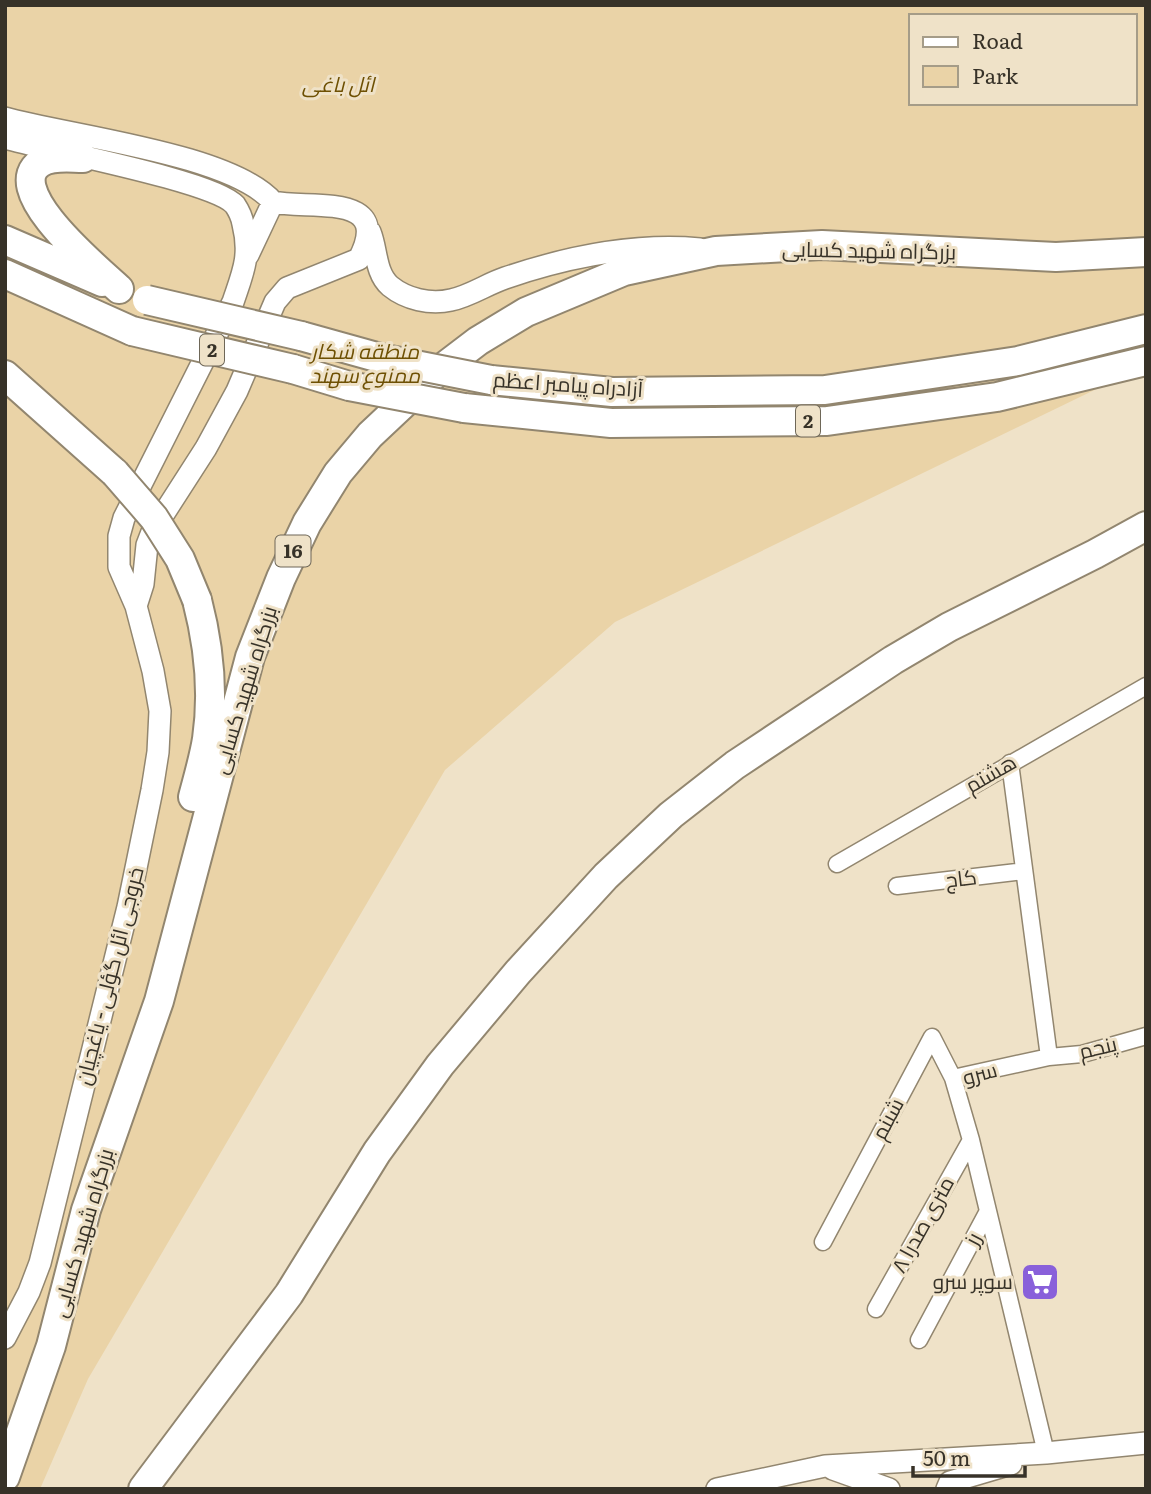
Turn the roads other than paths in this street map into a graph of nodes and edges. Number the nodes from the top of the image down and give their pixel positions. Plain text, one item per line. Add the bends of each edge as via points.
1 (5, 118) edge
2 (5, 138) edge
3 (83, 158) junction
4 (273, 202) junction
5 (364, 219) junction
6 (5, 240) edge
7 (716, 251) junction
8 (1146, 252) edge
9 (247, 257) junction
10 (5, 274) edge
11 (119, 289) junction
12 (1146, 328) edge
13 (1146, 361) edge
14 (5, 375) edge
15 (1146, 526) edge
16 (136, 606) junction
17 (1146, 686) edge
18 (1010, 763) junction
19 (837, 864) dead end
20 (1024, 871) junction
21 (897, 886) dead end
22 (1146, 1036) edge
23 (1049, 1057) junction
24 (131, 1077) junction
25 (953, 1079) junction
26 (971, 1140) junction
27 (988, 1212) junction
28 (823, 1242) dead end
29 (876, 1309) dead end
30 (5, 1338) edge
31 (919, 1340) dead end
32 (1146, 1443) edge
33 (1046, 1453) junction
34 (825, 1466) junction
35 (5, 1477) edge
36 (143, 1489) edge
37 (717, 1489) edge
38 (890, 1489) edge
39 (947, 1489) edge

1 - 4 main road via 185,158 257,187
2 - 3 main road
3 - 9 main road via 220,195 234,204 241,216
3 - 11 highway via 39,163 31,172 30,191 47,219
4 - 5 main road via 332,205 354,210
4 - 9 main road, خروجی ائل گؤلی - یاغچیان
5 - 7 main road via 380,274 408,297 429,302 450,301 540,266 596,254 665,246
5 - 16 main road via 367,244 359,259 287,288 275,302 237,391 152,532
6 - 11 highway, آزادراه پیامبر اعظم / 2
7 - 8 highway, بزرگراه شهید کسایی / 16 via 822,246 1056,257
7 - 24 highway, بزرگراه شهید کسایی / 16 via 624,271 526,312 436,373 370,435 338,473 307,523 250,657 159,1001
9 - 16 main road, خروجی ائل گؤلی - یاغچیان via 233,302 124,518 119,567
10 - 13 highway, آزادراه پیامبر اعظم / 2, bridge via 132,331 349,386 464,408 611,423 827,421 996,397
11 - 12 highway, آزادراه پیامبر اعظم / 2, bridge via 380,358 491,380 612,392 825,390 1018,361
14 - 24 highway, bridge via 115,473 154,518 180,559 206,635 211,684 207,740 145,990
15 - 36 highway via 949,626 893,660 735,765 671,815 606,876 440,1065 377,1152 289,1294
16 - 30 main road, خروجی ائل گؤلی - یاغچیان via 160,711 152,790 128,907 40,1262
17 - 18 street, هشتم
18 - 19 street, هشتم
18 - 20 street
20 - 21 street, کاج
20 - 23 street
22 - 23 street, پنجم via 1082,1054
23 - 25 street, سرو
24 - 35 highway, بزرگراه شهید کسایی / 16 via 86,1210 51,1346
25 - 26 street, سرو
25 - 28 street, شبنم via 932,1037
26 - 27 street, سرو
26 - 29 street, ۸ متری صدرا
27 - 31 street, رز
27 - 33 street, سرو
32 - 33 main road
33 - 34 main road
33 - 39 main road via 950,1482
34 - 37 main road
34 - 38 main road

